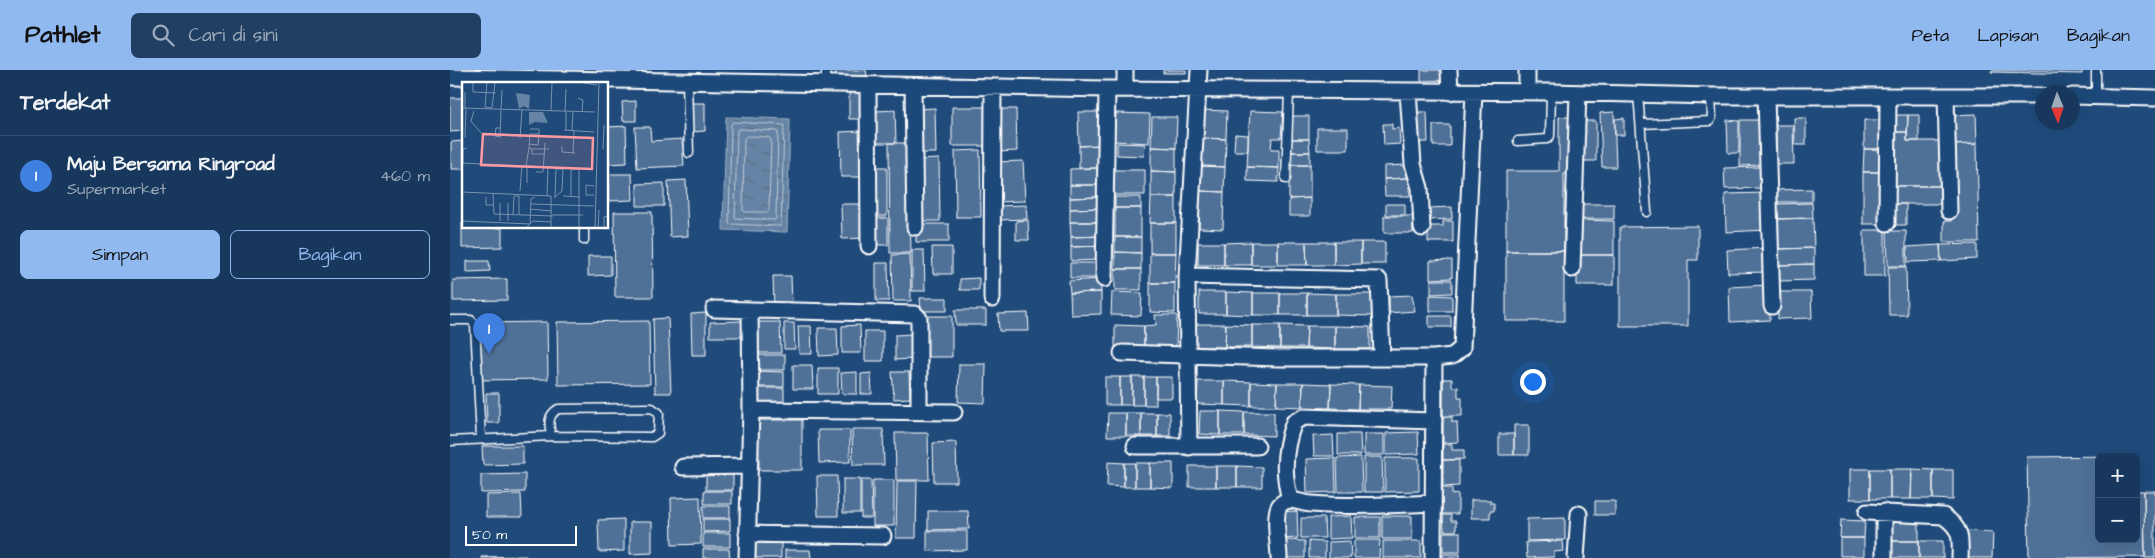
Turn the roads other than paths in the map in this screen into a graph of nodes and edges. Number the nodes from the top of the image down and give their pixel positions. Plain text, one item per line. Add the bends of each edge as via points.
1 (1125, 70) edge
2 (1199, 70) edge
3 (1449, 70) edge
4 (1527, 70) edge
5 (2096, 70) edge
6 (450, 77) edge
7 (826, 77) edge
8 (518, 78) edge
9 (584, 82) edge
10 (687, 82) junction
11 (868, 86) junction
12 (913, 86) junction
13 (993, 87) junction
14 (1108, 89) junction
15 (1124, 89) junction
16 (1198, 89) junction
17 (1289, 91) junction
18 (1408, 92) junction
19 (1450, 92) junction
20 (1474, 92) junction
21 (1528, 92) junction
22 (1551, 92) junction
23 (1578, 93) junction
24 (1638, 93) junction
25 (1711, 96) junction
26 (1766, 96) junction
27 (1888, 96) junction
28 (1946, 96) junction
29 (2035, 96) edge
30 (2080, 96) edge
31 (2096, 97) junction
32 (2155, 98) edge
33 (1641, 124) junction
34 (1518, 141) dead end
35 (689, 153) dead end
36 (1286, 180) dead end
37 (1949, 211) dead end
38 (1647, 212) dead end
39 (1887, 222) dead end
40 (915, 227) dead end
41 (1422, 228) dead end
42 (584, 229) edge
43 (584, 240) dead end
44 (870, 246) dead end
45 (1572, 269) dead end
46 (1187, 276) junction
47 (1104, 279) dead end
48 (992, 299) dead end
49 (1772, 306) dead end
50 (714, 309) dead end
51 (750, 310) junction
52 (450, 320) edge
53 (1122, 353) dead end
54 (1188, 355) junction
55 (1382, 358) junction
56 (1434, 358) junction
57 (751, 410) junction
58 (919, 411) junction
59 (954, 412) dead end
60 (1434, 421) junction
61 (551, 436) junction
62 (481, 438) junction
63 (450, 440) edge
64 (1135, 446) dead end
65 (1258, 446) dead end
66 (1189, 447) junction
67 (749, 466) junction
68 (683, 467) dead end
69 (1290, 500) junction
70 (1432, 503) junction
71 (1867, 512) dead end
72 (1884, 512) junction
73 (1578, 514) dead end
74 (747, 534) junction
75 (883, 536) dead end
76 (747, 558) edge
77 (1279, 558) edge
78 (1432, 558) edge
79 (1576, 558) edge
80 (1884, 558) edge
81 (1960, 558) edge

1 - 15 street
2 - 16 street
3 - 19 street
4 - 21 street
5 - 31 lane
6 - 8 street
7 - 10 street
7 - 11 street
8 - 9 street
9 - 10 street
10 - 35 lane
11 - 12 street
11 - 44 street
12 - 13 street
12 - 40 street
13 - 14 street
13 - 48 street
14 - 15 street
14 - 47 street
15 - 16 street
16 - 17 street
16 - 46 street
17 - 18 street
17 - 36 lane
18 - 19 street
18 - 41 street
19 - 20 street
20 - 21 street
20 - 56 street via 1462,348 1452,356
21 - 22 street
22 - 23 street
22 - 34 lane via 1550,136 1547,139
23 - 24 street
23 - 45 street
24 - 25 street
24 - 33 lane
25 - 26 street
25 - 33 lane via 1710,120
26 - 27 street
26 - 49 street
27 - 28 street
27 - 39 street
28 - 29 street
28 - 37 street
30 - 31 street
31 - 32 street
33 - 38 lane
42 - 43 lane
46 - 54 street
46 - 55 street via 1379,280
50 - 51 street
51 - 57 street
51 - 58 street via 915,314 919,321
52 - 62 lane via 471,320 475,326
53 - 54 street
54 - 55 street
54 - 66 street
55 - 56 street
56 - 60 street
57 - 58 street
57 - 67 street
58 - 59 street
60 - 69 street via 1304,417 1294,422 1285,448 1284,475
60 - 70 street
61 - 61 lane via 549,421 558,409 652,408 659,413 658,433 652,437
61 - 62 lane
62 - 63 lane
64 - 66 street
65 - 66 street
67 - 68 street
67 - 74 street
69 - 70 street via 1336,505
69 - 77 street via 1276,510
70 - 78 street
71 - 72 street
72 - 80 street
72 - 81 street via 1943,516 1959,531
73 - 79 street
74 - 75 street
74 - 76 street

